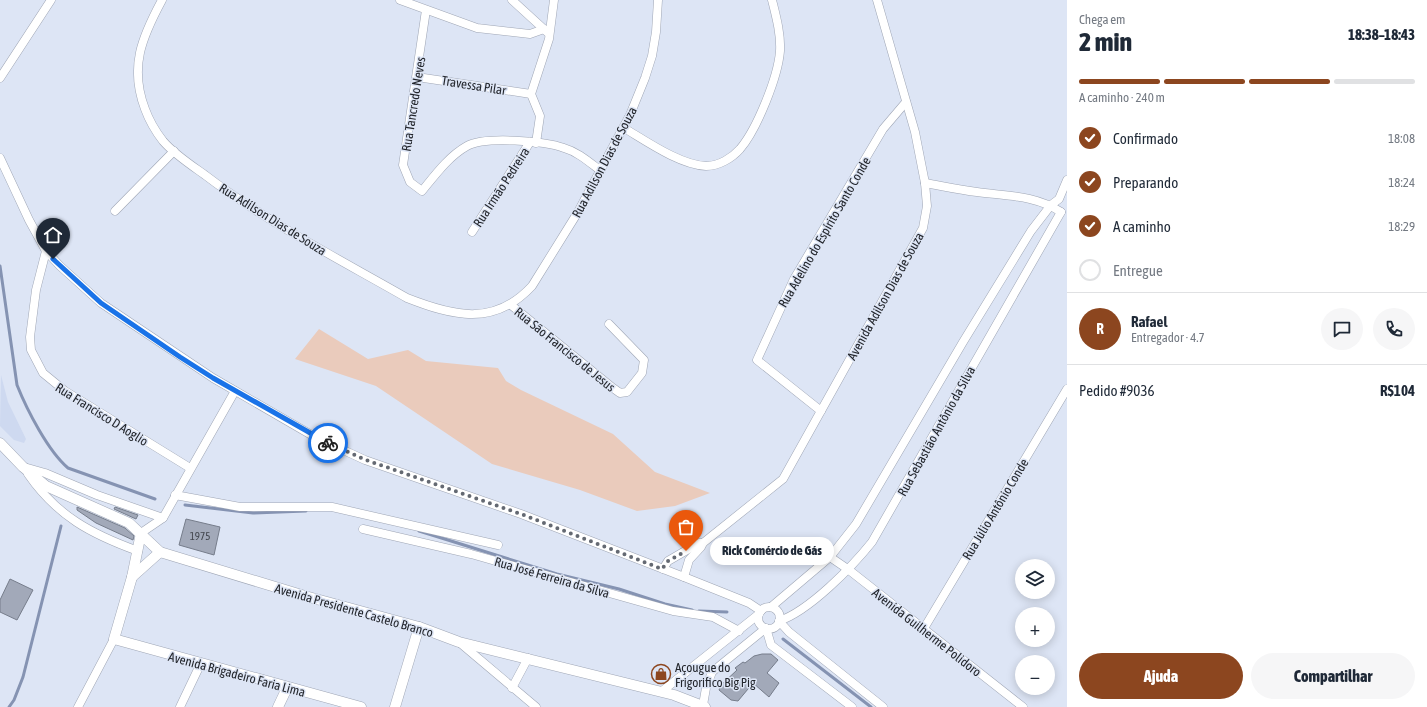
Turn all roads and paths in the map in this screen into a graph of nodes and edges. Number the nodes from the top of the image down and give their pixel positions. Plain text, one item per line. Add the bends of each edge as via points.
1 (51, 0) edge
2 (162, 0) edge
3 (400, 0) edge
4 (512, 0) edge
5 (554, 0) edge
6 (658, 0) edge
7 (772, 0) edge
8 (877, 0) edge
9 (426, 10) junction
10 (547, 32) junction
11 (417, 77) junction
12 (0, 78) edge
13 (531, 94) junction
14 (906, 102) junction
15 (624, 128) junction
16 (533, 142) junction
17 (174, 151) junction
18 (0, 158) edge
19 (601, 170) junction
20 (1067, 180) edge
21 (925, 183) junction
22 (1059, 199) junction
23 (1051, 205) junction
24 (115, 211) dead end
25 (1061, 212) junction
26 (472, 232) dead end
27 (46, 251) junction
28 (511, 305) junction
29 (609, 324) dead end
30 (1067, 389) edge
31 (235, 391) junction
32 (821, 411) junction
33 (0, 442) edge
34 (23, 467) junction
35 (190, 468) junction
36 (175, 495) junction
37 (163, 518) junction
38 (363, 528) dead end
39 (141, 533) junction
40 (703, 543) junction
41 (498, 545) dead end
42 (138, 551) junction
43 (160, 552) junction
44 (830, 557) junction
45 (662, 569) junction
46 (849, 570) junction
47 (684, 577) junction
48 (132, 578) junction
49 (771, 607) junction
50 (760, 612) junction
51 (779, 621) junction
52 (419, 627) junction
53 (766, 628) junction
54 (923, 630) junction
55 (739, 631) junction
56 (114, 639) junction
57 (459, 642) junction
58 (528, 658) junction
59 (201, 664) junction
60 (287, 688) junction
61 (512, 688) junction
62 (661, 692) junction
63 (704, 706) edge
64 (78, 707) edge
65 (180, 707) edge
66 (278, 707) edge
67 (360, 707) edge
68 (395, 707) edge
69 (536, 707) edge
70 (852, 707) edge
71 (883, 707) edge
72 (1022, 707) edge

1 - 12 street
2 - 17 street, Rua Adílson Dias de Souza via 146,30 140,49 139,80 151,122 163,141
3 - 9 street
4 - 10 street
5 - 10 street
6 - 15 street, Rua Adilson Dias de Souza via 652,56
7 - 15 street via 780,50 778,69 754,126 735,154 716,165 692,164
8 - 14 street, Avenida Adilson Dias de Souza
9 - 10 street via 477,28 530,34
9 - 11 street, Rua Tancredo Neves
10 - 13 street
11 - 13 street, Travessa Pilar
11 - 16 street, Rua Tancredo Neves via 404,165 410,182 422,191 450,159 469,145 497,141
13 - 16 street via 540,116
14 - 21 street, Avenida Adilson Dias de Souza
14 - 32 street, Rua Adelino do Espírito Santo Conde via 883,129 794,279 757,360
15 - 19 street, Rua Adilson Dias de Souza
16 - 19 street via 566,148
16 - 26 street, Rua Irmão Pedreira
17 - 24 street
17 - 28 street, Rua Adílson Dias de Souza via 261,215 407,298 431,308 454,313 485,314
18 - 27 street
19 - 28 street, Rua Adilson Dias de Souza via 532,286
20 - 22 street
21 - 23 street via 975,192 1028,197
21 - 32 street, Avenida Adilson Dias de Souza via 927,212 923,228
22 - 23 street, Rua Sebastião Antônio da Silva
22 - 25 street
23 - 25 street
23 - 44 street, Rua Sebastião Antônio da Silva via 1031,231 859,518
25 - 46 street, Rua Sebastião Antônio da Silva via 888,516 872,542
27 - 31 street via 101,303
27 - 35 street, Rua Francisco D Aoglio via 36,290 30,337 31,350 43,373 65,391
28 - 29 street, Rua São Francisco de Jesus via 613,388 620,393 627,392 642,373 644,360
30 - 54 street, Rua Júlio Antônio Conde
31 - 35 street
31 - 45 street via 315,437 366,460 521,514
32 - 40 street, Avenida Adilson Dias de Souza via 783,479
33 - 34 street, Avenida Presidente Castelo Branco
34 - 37 street via 45,472 97,495
34 - 39 street, Avenida Presidente Castelo Branco via 46,486 129,524
34 - 42 street, Avenida Presidente Castelo Branco via 39,490 75,523
35 - 36 street
36 - 37 street
36 - 41 street, Rua José Ferreira da Silva via 240,507 332,507
37 - 39 street
38 - 55 street, Rua José Ferreira da Silva via 471,554 673,611 712,617
39 - 42 street
39 - 43 street, Avenida Presidente Castelo Branco
40 - 45 street, Avenida Adilson Dias de Souza via 668,561
40 - 47 street, Avenida Adilson Dias de Souza via 702,548 689,560
42 - 48 street
43 - 48 street
43 - 52 street, Avenida Presidente Castelo Branco
44 - 46 street, Avenida Guilherme Polidoro
44 - 49 street, Rua Sebastião Antônio da Silva
45 - 47 street
46 - 51 street, Rua Sebastião Antônio da Silva via 792,617
46 - 54 street, Avenida Guilherme Polidoro
47 - 50 street via 749,603
48 - 56 street
49 - 50 street
49 - 51 street via 778,612
50 - 53 street via 760,624
50 - 55 street
51 - 53 street via 774,628
51 - 71 street via 789,632
52 - 57 street, Avenida Presidente Castelo Branco
52 - 68 street
53 - 63 street via 712,672 706,688
53 - 70 street via 771,644
54 - 72 street, Avenida Guilherme Polidoro
55 - 62 street
56 - 59 street, Avenida Brigadeiro Faria Lima
56 - 64 street
57 - 58 street, Avenida Presidente Castelo Branco
57 - 61 street
58 - 61 street
58 - 62 street, Avenida Presidente Castelo Branco
59 - 60 street, Avenida Brigadeiro Faria Lima
59 - 65 street
60 - 66 street
60 - 67 street, Avenida Brigadeiro Faria Lima
61 - 69 street
62 - 63 street, Avenida Presidente Castelo Branco

